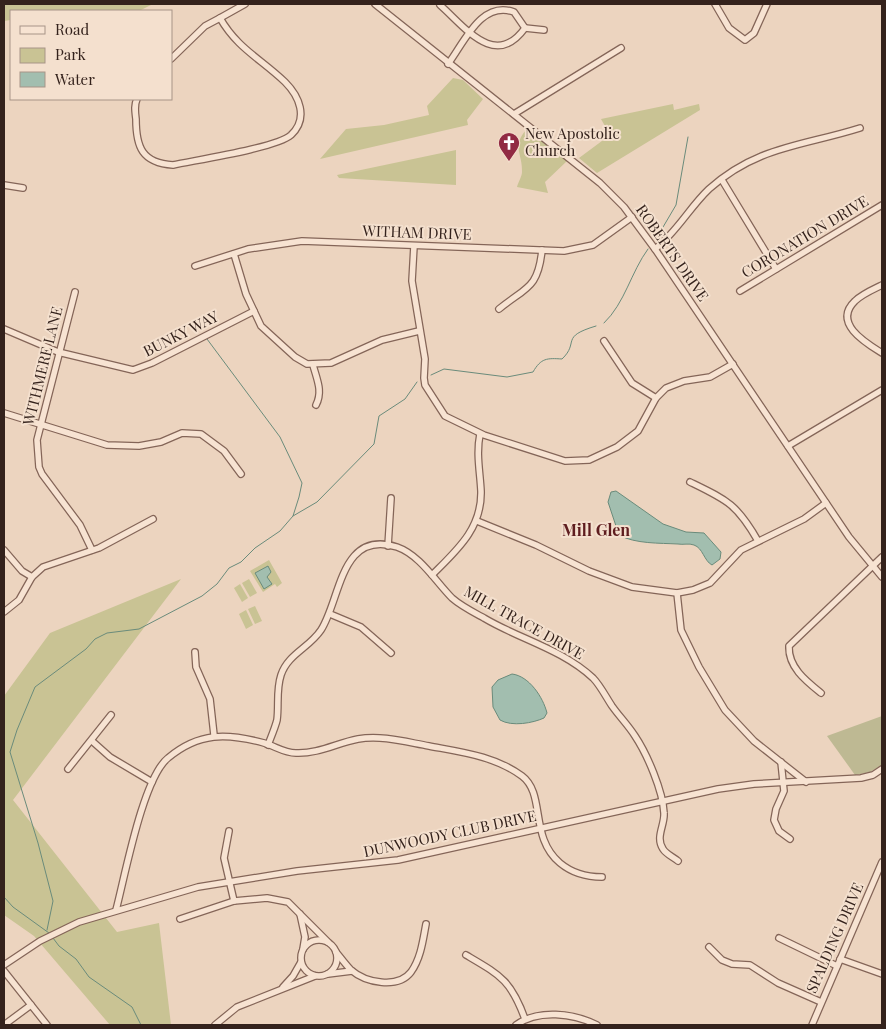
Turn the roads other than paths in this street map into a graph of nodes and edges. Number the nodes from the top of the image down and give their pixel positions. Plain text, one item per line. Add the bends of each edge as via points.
1 (245, 4) edge
2 (375, 4) edge
3 (715, 4) edge
4 (768, 4) edge
5 (440, 5) dead end
6 (220, 18) junction
7 (525, 28) junction
8 (544, 30) dead end
9 (471, 32) junction
10 (621, 48) dead end
11 (172, 58) edge
12 (448, 64) junction
13 (136, 100) edge
14 (514, 114) junction
15 (860, 128) dead end
16 (722, 180) junction
17 (4, 184) edge
18 (23, 188) dead end
19 (882, 205) edge
20 (632, 217) junction
21 (414, 246) junction
22 (655, 249) junction
23 (542, 250) junction
24 (234, 254) junction
25 (196, 266) dead end
26 (776, 270) junction
27 (882, 285) edge
28 (740, 291) dead end
29 (75, 292) dead end
30 (500, 310) dead end
31 (254, 311) junction
32 (4, 329) edge
33 (419, 331) junction
34 (604, 341) dead end
35 (58, 352) junction
36 (882, 353) edge
37 (733, 364) junction
38 (312, 365) junction
39 (882, 390) edge
40 (656, 398) junction
41 (316, 405) dead end
42 (4, 413) edge
43 (40, 424) junction
44 (480, 434) junction
45 (788, 446) junction
46 (241, 474) dead end
47 (690, 482) dead end
48 (391, 498) dead end
49 (826, 503) junction
50 (153, 519) dead end
51 (476, 520) junction
52 (758, 541) junction
53 (388, 546) junction
54 (4, 550) edge
55 (92, 550) junction
56 (882, 557) edge
57 (870, 567) junction
58 (432, 575) junction
59 (32, 577) junction
60 (882, 578) edge
61 (677, 593) junction
62 (4, 612) edge
63 (330, 614) junction
64 (195, 652) dead end
65 (391, 653) dead end
66 (821, 693) dead end
67 (111, 715) dead end
68 (214, 735) junction
69 (92, 741) junction
70 (268, 745) junction
71 (781, 762) junction
72 (68, 769) dead end
73 (882, 769) edge
74 (152, 782) junction
75 (806, 782) junction
76 (782, 783) junction
77 (663, 802) junction
78 (540, 828) junction
79 (229, 830) dead end
80 (790, 839) dead end
81 (678, 861) dead end
82 (882, 862) edge
83 (602, 877) dead end
84 (230, 881) junction
85 (234, 901) junction
86 (116, 910) junction
87 (300, 914) junction
88 (180, 919) dead end
89 (426, 924) dead end
90 (779, 938) dead end
91 (328, 942) junction
92 (709, 948) dead end
93 (303, 949) junction
94 (336, 952) junction
95 (466, 955) dead end
96 (840, 959) junction
97 (301, 962) junction
98 (4, 965) edge
99 (837, 966) junction
100 (4, 971) edge
101 (352, 971) junction
102 (328, 974) junction
103 (882, 974) edge
104 (316, 976) junction
105 (282, 988) junction
106 (821, 1002) junction
107 (31, 1005) junction
108 (524, 1018) junction
109 (4, 1025) edge
110 (47, 1025) edge
111 (215, 1025) edge
112 (516, 1025) edge
113 (597, 1025) edge
114 (812, 1025) edge

1 - 6 street
2 - 12 street, ROBERTS DRIVE
3 - 4 street via 729,28 745,40 754,33
5 - 9 street
6 - 11 street via 205,26
6 - 13 street via 239,45 294,91 301,109 300,119 290,135 278,142 232,153 173,165 160,164 144,154 139,146
7 - 8 street
7 - 9 street via 515,38 496,46 475,40
7 - 9 street via 514,12 501,9 482,17
9 - 12 street
10 - 14 street
12 - 14 street, ROBERTS DRIVE
14 - 20 street, ROBERTS DRIVE via 600,183
15 - 16 street via 762,154
16 - 22 street
16 - 26 street
17 - 18 street
19 - 26 street, CORONATION DRIVE
20 - 22 street, ROBERTS DRIVE
20 - 23 street, WITHAM DRIVE via 593,245 564,251
21 - 23 street, WITHAM DRIVE
21 - 24 street, WITHAM DRIVE via 302,241 265,245
21 - 33 street via 412,281
22 - 37 street, ROBERTS DRIVE
23 - 30 street via 534,282
24 - 25 street, WITHAM DRIVE
24 - 31 street
26 - 28 street, CORONATION DRIVE
27 - 36 street via 855,301 848,321 855,334
29 - 35 street, WITHMERE LANE
31 - 35 street, BUNKY WAY via 133,370
31 - 38 street via 278,344 294,358
32 - 35 street, BUNKY WAY
33 - 38 street via 382,340 331,363
33 - 44 street via 428,391 445,416
34 - 40 street via 632,383
35 - 43 street, WITHMERE LANE
37 - 40 street via 710,377 674,384
37 - 45 street, ROBERTS DRIVE
38 - 41 street via 319,382 320,396
39 - 45 street
40 - 44 street via 638,431 617,447 589,460 565,460
42 - 43 street
43 - 46 street via 107,445 151,444 182,433 201,434 224,451
43 - 55 street, WITHMERE LANE via 37,440 39,467 80,525
44 - 51 street via 477,458 481,499
45 - 49 street, ROBERTS DRIVE
47 - 52 street via 732,504
48 - 53 street
49 - 52 street via 804,519
49 - 57 street, ROBERTS DRIVE
50 - 55 street
51 - 58 street via 462,545
51 - 61 street via 536,545 588,572 632,586
52 - 61 street via 741,550 710,582
53 - 58 street, MILL TRACE DRIVE via 408,554
53 - 63 street via 371,547 349,560
54 - 59 street via 22,571
55 - 59 street via 50,564
56 - 57 street
57 - 60 street, ROBERTS DRIVE
57 - 66 street via 789,646 789,655 797,670
58 - 77 street, MILL TRACE DRIVE via 467,608 556,653 594,679 636,736
59 - 62 street via 19,600
61 - 71 street via 681,630 717,697 736,723
63 - 65 street via 361,627
63 - 70 street via 318,634 293,655 285,668 277,694 277,721
64 - 68 street via 196,667 210,699
67 - 69 street
68 - 70 street
68 - 74 street via 167,758
69 - 72 street
69 - 74 street via 110,757
70 - 78 street via 286,752 305,753 359,739 381,739 472,754 524,778 536,798
71 - 75 street
71 - 76 street
73 - 75 street, DUNWOODY CLUB DRIVE via 868,777
74 - 86 street
75 - 76 street, DUNWOODY CLUB DRIVE
76 - 77 street, DUNWOODY CLUB DRIVE via 736,786
76 - 80 street via 784,796 774,820 778,831
77 - 78 street, DUNWOODY CLUB DRIVE
77 - 81 street via 665,816 660,839 663,850
78 - 83 street via 548,851 565,867 579,874
78 - 84 street, DUNWOODY CLUB DRIVE via 398,860
79 - 84 street via 224,858 225,872
82 - 96 street, SPALDING DRIVE
84 - 85 street
84 - 86 street, DUNWOODY CLUB DRIVE
85 - 87 street via 267,898 288,902
85 - 88 street
86 - 98 street, DUNWOODY CLUB DRIVE via 58,930
87 - 91 street
87 - 93 street via 305,937
89 - 101 street via 421,951 411,972 401,980 379,982
90 - 99 street
91 - 93 street via 314,940
91 - 94 street
92 - 106 street via 727,962 750,965 778,983
93 - 97 street
94 - 101 street
94 - 102 street via 335,966
95 - 108 street via 507,982 517,997
96 - 99 street, SPALDING DRIVE
96 - 103 street
97 - 104 street via 306,971
97 - 105 street
99 - 106 street, SPALDING DRIVE
100 - 107 street
101 - 102 street
102 - 104 street
104 - 105 street
105 - 111 street via 237,1007
106 - 114 street, SPALDING DRIVE
107 - 109 street
107 - 110 street
108 - 112 street
108 - 113 street via 556,1014

